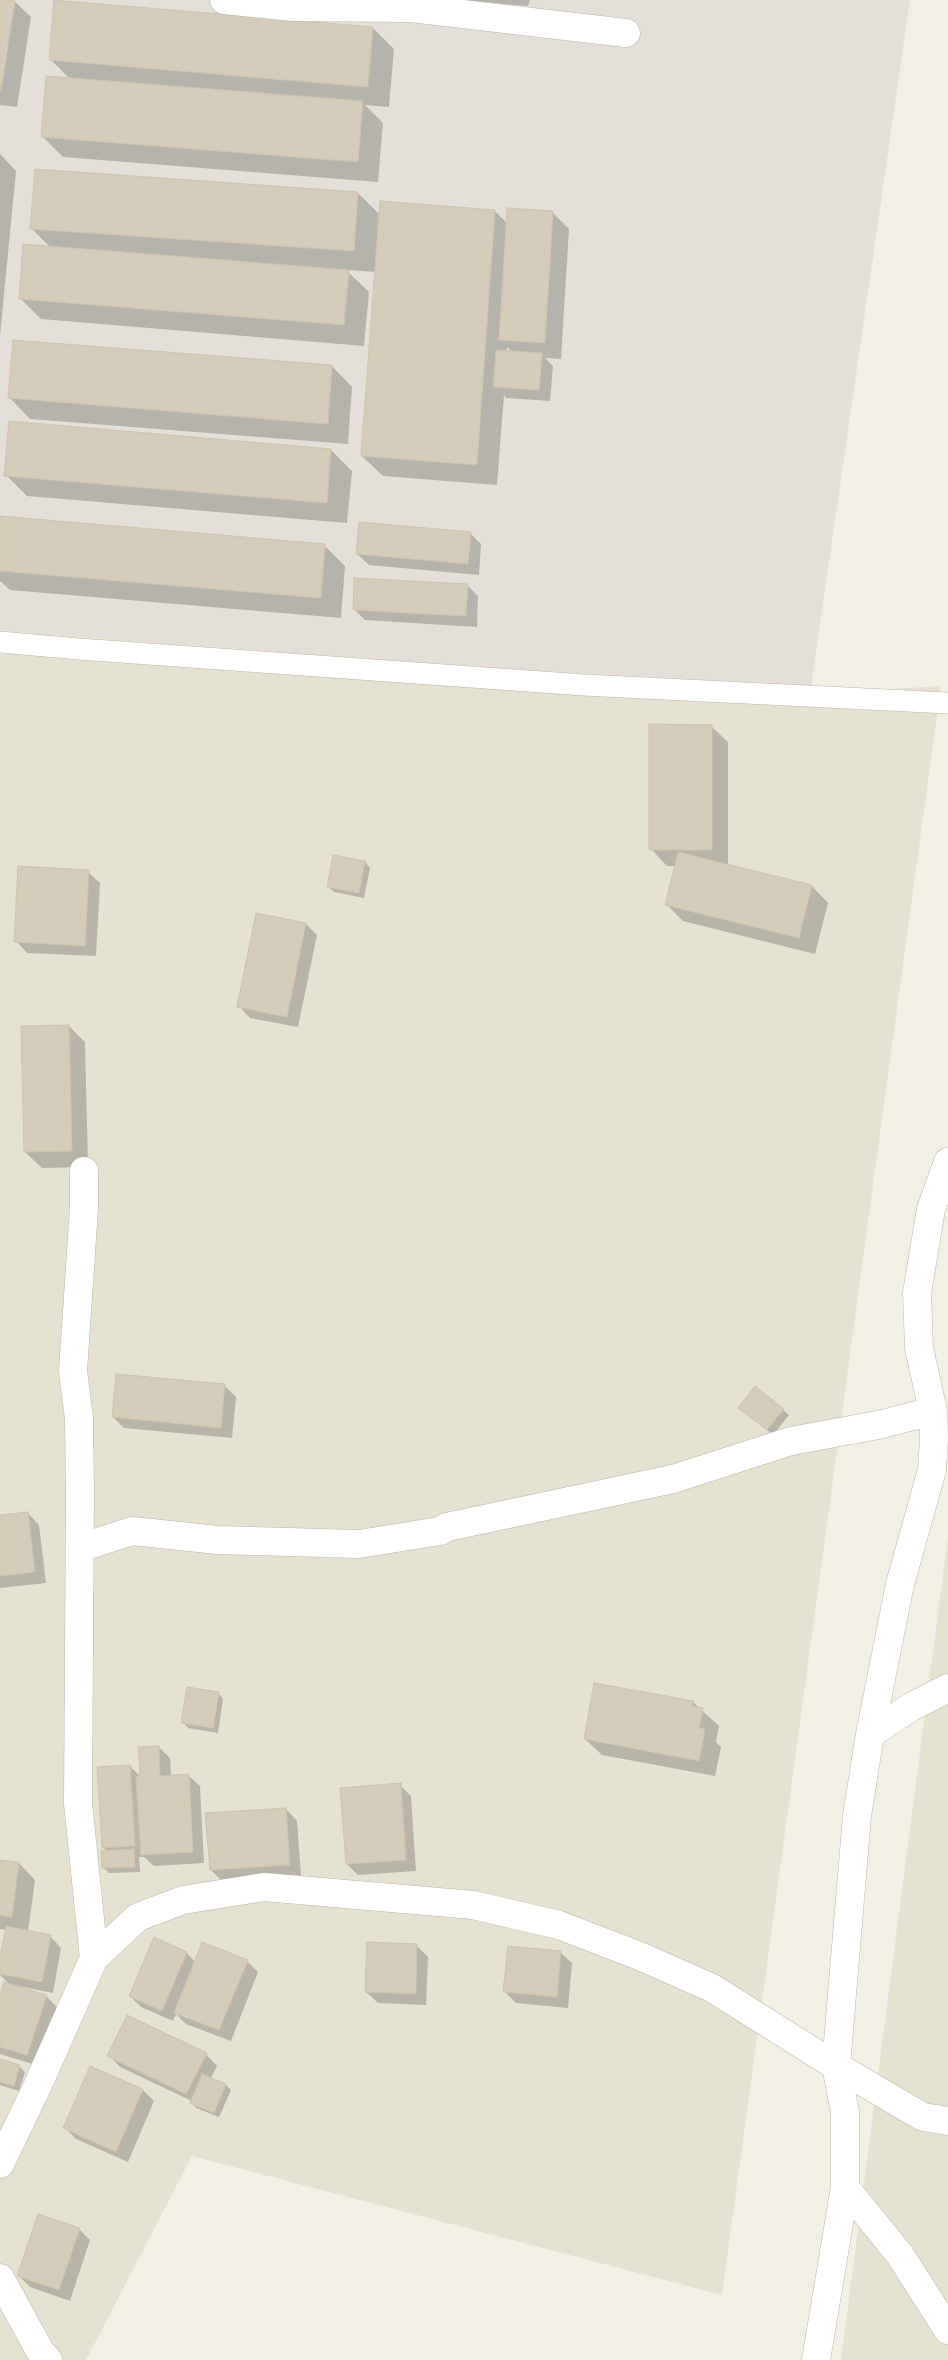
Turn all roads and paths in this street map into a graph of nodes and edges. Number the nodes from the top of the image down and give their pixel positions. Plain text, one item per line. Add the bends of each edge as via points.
1 (224, 0) edge
2 (626, 33) dead end
3 (0, 642) edge
4 (948, 703) edge
5 (948, 1162) edge
6 (84, 1171) dead end
7 (933, 1411) junction
8 (80, 1548) junction
9 (948, 1688) edge
10 (870, 1734) junction
11 (94, 1958) junction
12 (836, 2066) junction
13 (948, 2121) edge
14 (0, 2164) edge
15 (845, 2186) junction
16 (0, 2278) edge
17 (948, 2330) edge
18 (48, 2360) edge
19 (816, 2360) edge

1 - 2 street via 293,7 411,8
3 - 4 lane via 584,685
5 - 7 street via 931,1209 917,1293 919,1348
6 - 8 street via 73,1371 79,1419
7 - 8 street via 791,1441 673,1479 431,1533 359,1544 218,1540 132,1531
7 - 10 street via 932,1470 900,1584
8 - 11 street via 78,1803
9 - 10 street
10 - 12 street via 857,1816
11 - 12 street via 138,1917 183,1900 264,1887 473,1905 559,1925 642,1956 712,1988
11 - 14 street
12 - 13 street via 923,2117
12 - 15 street via 845,2112
15 - 17 street via 900,2255
15 - 19 street
16 - 18 street

